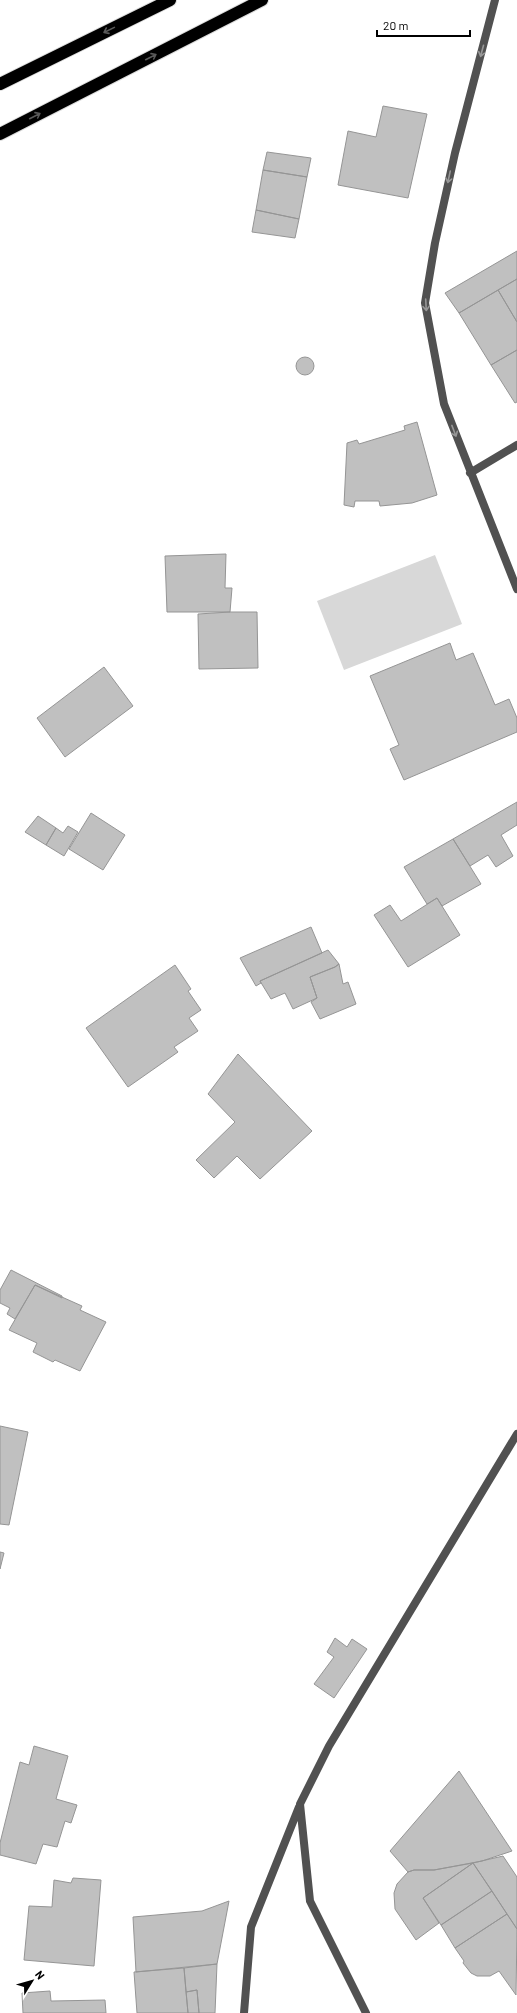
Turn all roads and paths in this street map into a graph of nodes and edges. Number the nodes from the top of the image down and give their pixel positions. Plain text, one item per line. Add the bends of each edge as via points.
1 (170, 0) edge
2 (262, 0) edge
3 (495, 0) edge
4 (0, 84) edge
5 (0, 134) edge
6 (517, 445) edge
7 (470, 473) junction
8 (517, 589) edge
9 (517, 1434) edge
10 (300, 1804) junction
11 (244, 2013) edge
12 (366, 2013) edge

1 -> 4 highway
5 -> 2 highway
3 -> 7 street via 455,153 424,303 444,404
6 - 7 street
7 - 8 street
9 - 10 street via 329,1746
10 - 11 street via 251,1927
10 - 12 street via 310,1901

